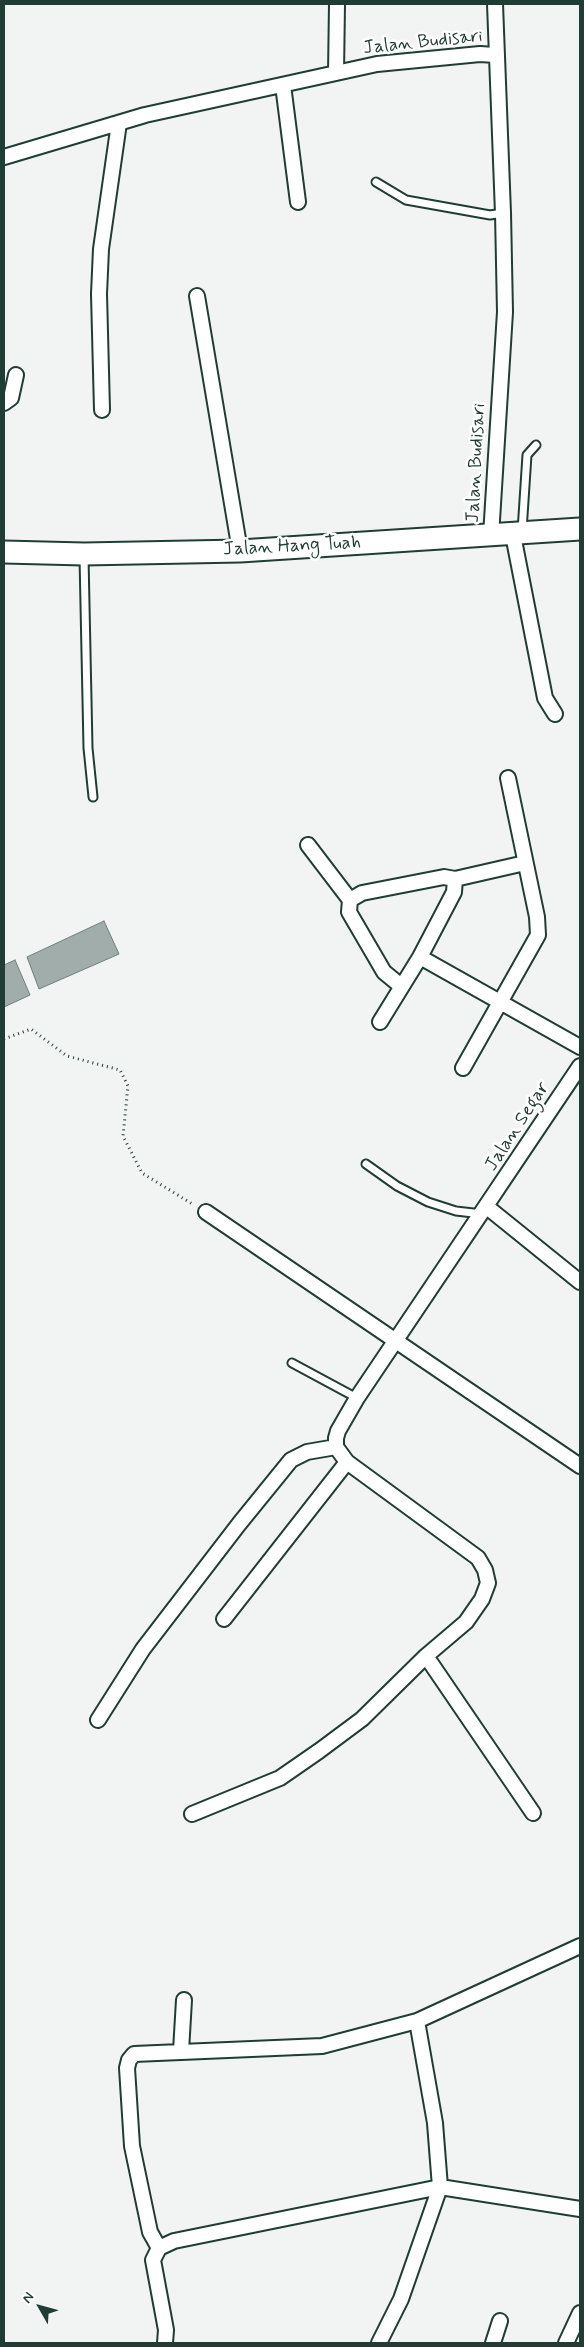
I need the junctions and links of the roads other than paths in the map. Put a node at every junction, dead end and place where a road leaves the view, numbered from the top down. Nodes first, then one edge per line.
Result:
1 (338, 4) edge
2 (494, 4) edge
3 (495, 55) junction
4 (336, 73) junction
5 (283, 85) junction
6 (119, 123) junction
7 (4, 157) edge
8 (376, 182) dead end
9 (298, 202) dead end
10 (504, 213) junction
11 (197, 296) dead end
12 (16, 376) dead end
13 (4, 403) edge
14 (102, 410) dead end
15 (536, 445) dead end
16 (580, 529) edge
17 (518, 534) junction
18 (491, 536) junction
19 (240, 551) junction
20 (4, 552) edge
21 (84, 554) junction
22 (555, 714) dead end
23 (508, 778) dead end
24 (93, 797) dead end
25 (308, 845) dead end
26 (525, 863) junction
27 (455, 879) junction
28 (350, 900) junction
29 (420, 956) junction
30 (401, 986) junction
31 (500, 1003) junction
32 (380, 1022) dead end
33 (580, 1047) edge
34 (580, 1066) edge
35 (463, 1068) dead end
36 (366, 1164) dead end
37 (485, 1211) junction
38 (206, 1212) road end
39 (580, 1282) edge
40 (395, 1341) junction
41 (292, 1363) dead end
42 (357, 1398) junction
43 (336, 1447) junction
44 (347, 1462) junction
45 (580, 1466) edge
46 (224, 1618) dead end
47 (426, 1656) junction
48 (98, 1720) dead end
49 (533, 1813) dead end
50 (192, 1814) dead end
51 (580, 1946) edge
52 (184, 2000) dead end
53 (417, 2021) junction
54 (181, 2051) junction
55 (440, 2187) junction
56 (580, 2208) edge
57 (159, 2248) junction
58 (580, 2313) edge
59 (500, 2321) dead end
60 (166, 2343) edge
61 (379, 2343) edge
62 (493, 2343) edge
63 (566, 2343) edge

1 - 4 street
2 - 3 street
3 - 4 street, Jalan Budisari
3 - 10 street, Jalan Budisari
4 - 5 street, Jalan Budisari
5 - 6 street, Jalan Budisari
5 - 9 street
6 - 7 street, Jalan Budisari
6 - 14 street
8 - 10 lane
10 - 18 street, Jalan Budisari
11 - 19 street
12 - 13 street
15 - 17 lane
16 - 17 main road, Jalan Hang Tuah
17 - 18 main road, Jalan Hang Tuah
17 - 22 street
18 - 19 main road, Jalan Hang Tuah
19 - 21 main road, Jalan Hang Tuah
20 - 21 main road, Jalan Hang Tuah
21 - 24 lane
23 - 26 street
25 - 28 street
26 - 27 street
26 - 31 street
27 - 28 street
27 - 29 street
28 - 30 street
29 - 30 street
29 - 31 street
30 - 32 street
31 - 33 street
31 - 35 street
34 - 37 street, Jalan Segar
36 - 37 lane
37 - 39 street
37 - 40 street, Jalan Segar
38 - 40 street
40 - 42 street, Jalan Segar
40 - 45 street
41 - 42 lane
42 - 43 street, Jalan Segar
43 - 44 street
43 - 48 street
44 - 46 street
44 - 47 street
47 - 49 street
47 - 50 street
51 - 53 street
52 - 54 street
53 - 54 street
53 - 55 street
54 - 57 street
55 - 56 street
55 - 57 street
55 - 61 street
57 - 60 street
58 - 63 street
59 - 62 street

